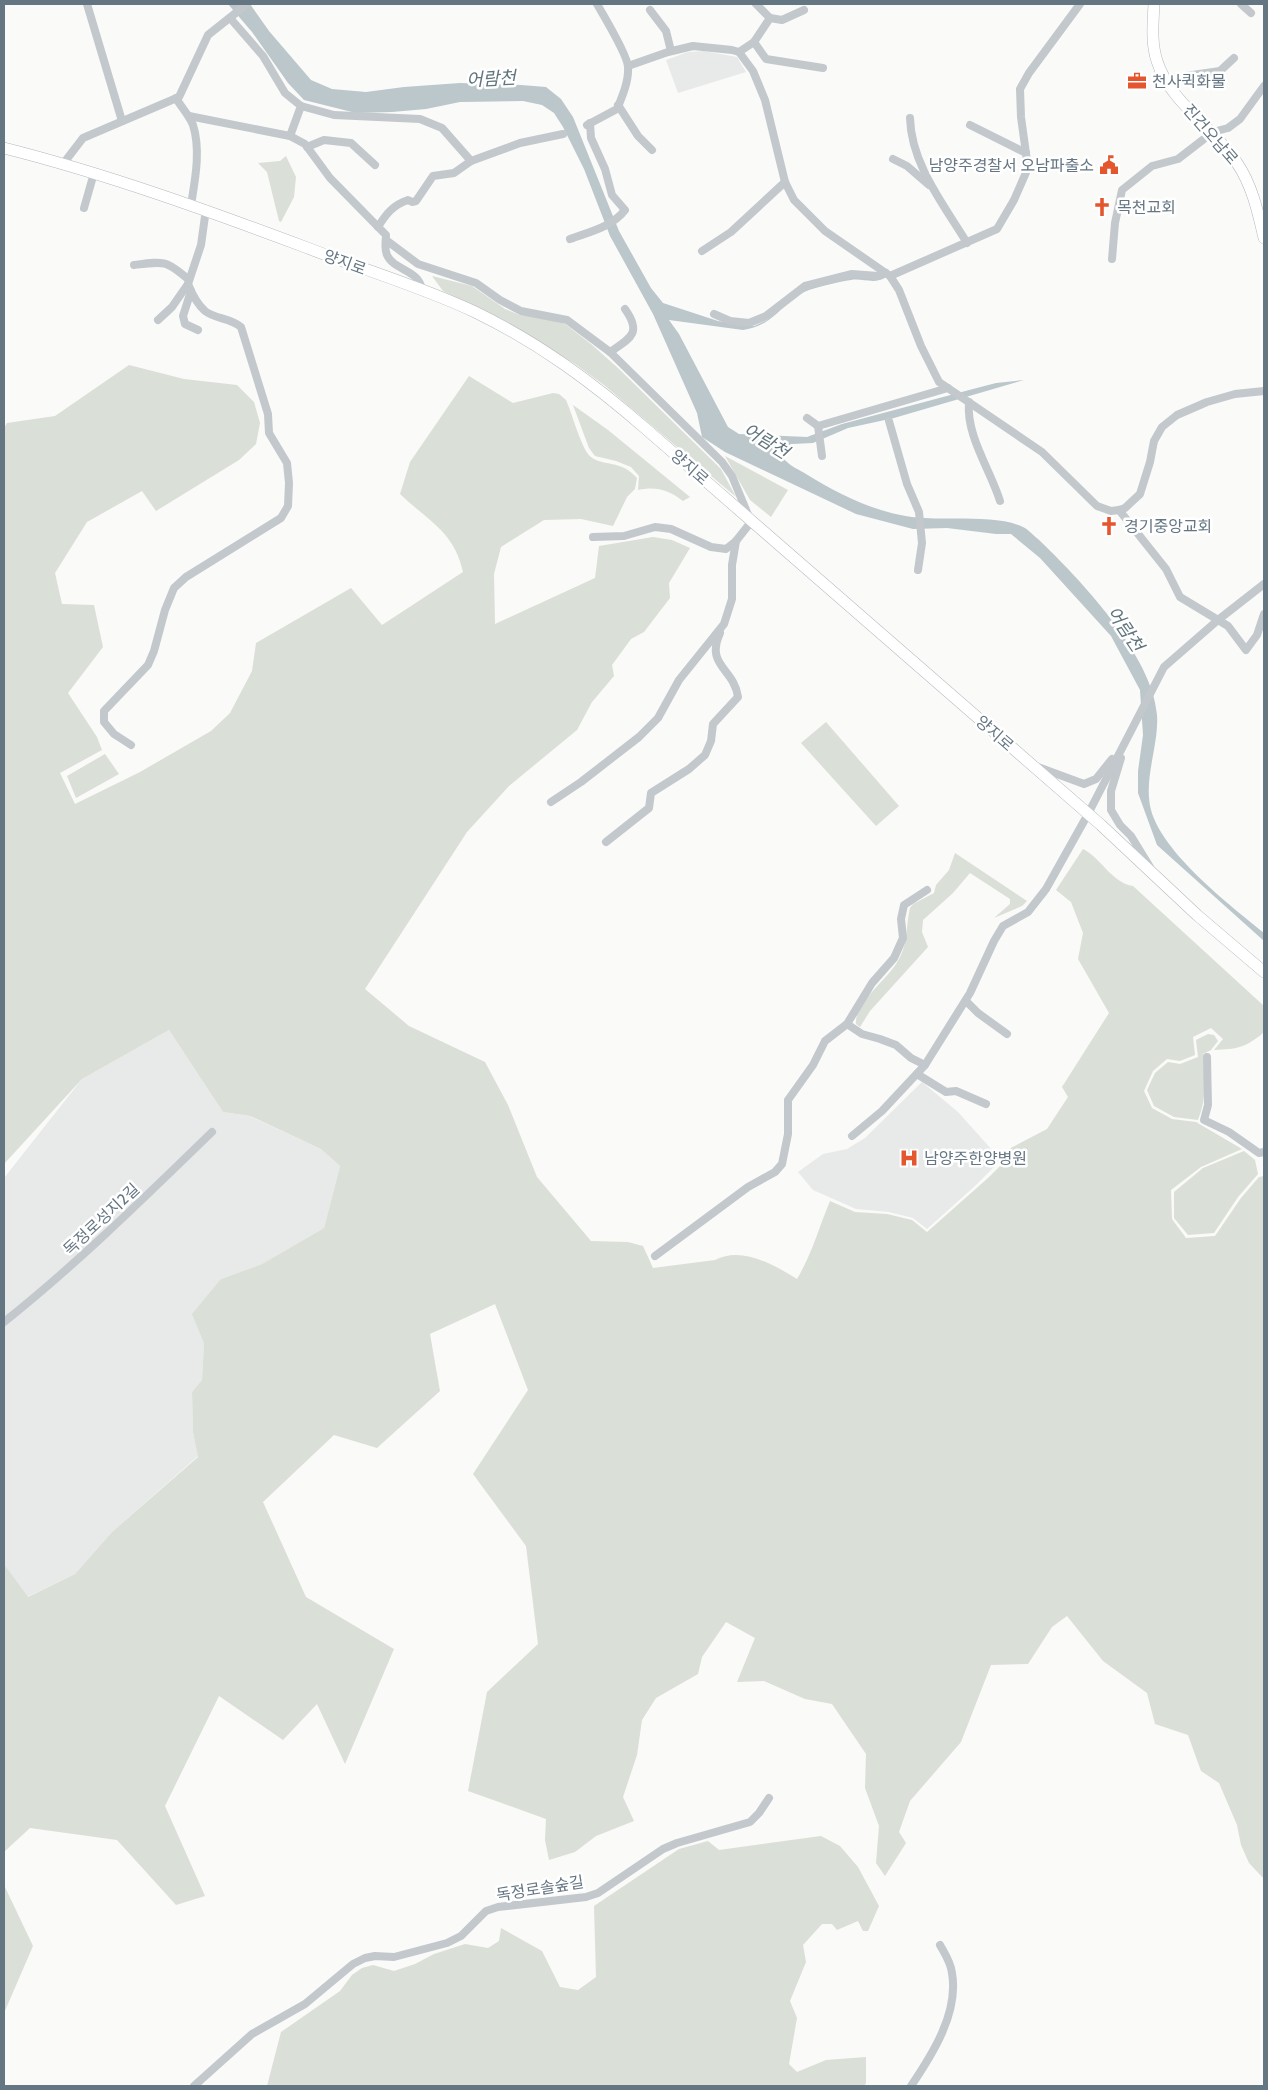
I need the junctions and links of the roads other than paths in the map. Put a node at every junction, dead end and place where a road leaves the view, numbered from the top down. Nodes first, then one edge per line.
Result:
1 (87, 4) edge
2 (247, 4) edge
3 (597, 4) edge
4 (756, 4) edge
5 (1080, 4) edge
6 (1154, 4) edge
7 (1241, 4) edge
8 (650, 10) dead end
9 (804, 10) dead end
10 (1251, 13) dead end
11 (230, 18) junction
12 (770, 18) junction
13 (754, 42) junction
14 (672, 51) junction
15 (740, 52) junction
16 (1234, 58) dead end
17 (628, 66) junction
18 (824, 68) dead end
19 (1165, 79) junction
20 (1264, 86) edge
21 (176, 98) junction
22 (618, 105) junction
23 (300, 106) junction
24 (188, 116) junction
25 (910, 118) dead end
26 (122, 121) junction
27 (970, 125) dead end
28 (1213, 132) junction
29 (563, 134) dead end
30 (290, 136) junction
31 (307, 147) junction
32 (4, 148) edge
33 (652, 150) dead end
34 (1026, 152) junction
35 (893, 159) dead end
36 (471, 161) junction
37 (64, 164) junction
38 (374, 165) dead end
39 (94, 173) junction
40 (785, 182) junction
41 (931, 186) junction
42 (191, 205) junction
43 (84, 208) dead end
44 (206, 209) junction
45 (378, 227) junction
46 (1264, 238) edge
47 (570, 239) dead end
48 (386, 240) junction
49 (967, 243) junction
50 (702, 252) dead end
51 (1112, 258) dead end
52 (134, 265) dead end
53 (888, 275) junction
54 (189, 285) junction
55 (422, 290) junction
56 (625, 309) dead end
57 (714, 314) dead end
58 (158, 320) dead end
59 (198, 330) dead end
60 (610, 352) junction
61 (948, 388) junction
62 (1264, 391) edge
63 (967, 401) junction
64 (807, 418) dead end
65 (888, 422) dead end
66 (818, 426) junction
67 (822, 456) dead end
68 (1000, 500) dead end
69 (1119, 510) junction
70 (751, 522) junction
71 (593, 537) dead end
72 (736, 541) junction
73 (918, 570) dead end
74 (1264, 584) edge
75 (1264, 614) edge
76 (1218, 620) junction
77 (724, 624) junction
78 (1127, 739) junction
79 (131, 745) dead end
80 (1030, 764) junction
81 (551, 802) dead end
82 (1088, 814) junction
83 (606, 842) dead end
84 (1156, 876) junction
85 (927, 890) dead end
86 (1264, 972) edge
87 (966, 1001) junction
88 (847, 1024) junction
89 (1007, 1034) dead end
90 (1207, 1057) dead end
91 (925, 1065) junction
92 (917, 1074) junction
93 (986, 1104) dead end
94 (212, 1132) dead end
95 (852, 1136) dead end
96 (1264, 1152) edge
97 (655, 1256) dead end
98 (4, 1322) edge
99 (769, 1798) dead end
100 (940, 1945) dead end
101 (194, 2086) edge
102 (911, 2086) edge

1 - 26 street
2 - 11 street
3 - 17 street
4 - 12 street
5 - 34 street
6 - 19 street, 진건오남로
7 - 10 street
8 - 14 street
9 - 12 street
11 - 21 street
11 - 23 street
12 - 13 street
13 - 15 street
13 - 18 street
14 - 15 street
14 - 17 street
15 - 40 street
16 - 19 street
17 - 22 street
19 - 28 street, 진건오남로
20 - 28 street
21 - 24 street
21 - 26 street
22 - 33 street
22 - 47 street
23 - 30 street
23 - 36 street
24 - 30 street
24 - 42 street
25 - 41 street
26 - 37 street
27 - 34 street
28 - 46 street, 진건오남로
28 - 51 street
29 - 36 street
30 - 31 street
31 - 38 street
31 - 45 street
32 - 37 street, 양지로
34 - 49 street
35 - 41 street
36 - 45 street
37 - 39 street, 양지로
39 - 42 street, 양지로
39 - 43 street
40 - 50 street
40 - 53 street
41 - 49 street
42 - 44 street, 양지로
44 - 54 street
44 - 55 street, 양지로
45 - 48 street
48 - 55 street
48 - 60 street
49 - 53 street
52 - 54 street
53 - 57 street
53 - 61 street
54 - 58 street
54 - 59 street
54 - 79 street
55 - 70 street, 양지로
56 - 60 street
60 - 70 street
61 - 63 street
61 - 66 street
62 - 69 street
63 - 68 street
63 - 69 street
64 - 66 street
65 - 73 street
66 - 67 street
69 - 76 street
70 - 72 street
70 - 80 street, 양지로
71 - 72 street
72 - 77 street
74 - 76 street
75 - 76 street
76 - 78 street
77 - 81 street
77 - 83 street
78 - 80 street
78 - 82 street
78 - 84 street
80 - 82 street, 양지로
82 - 84 street, 양지로
82 - 87 street
84 - 86 street, 양지로
85 - 88 street
87 - 89 street
87 - 91 street
88 - 91 street
88 - 97 street
90 - 96 street
91 - 92 street
92 - 93 street
92 - 95 street
94 - 98 street, 독정로성지2길
99 - 101 street, 독정로솔숲길
100 - 102 street

